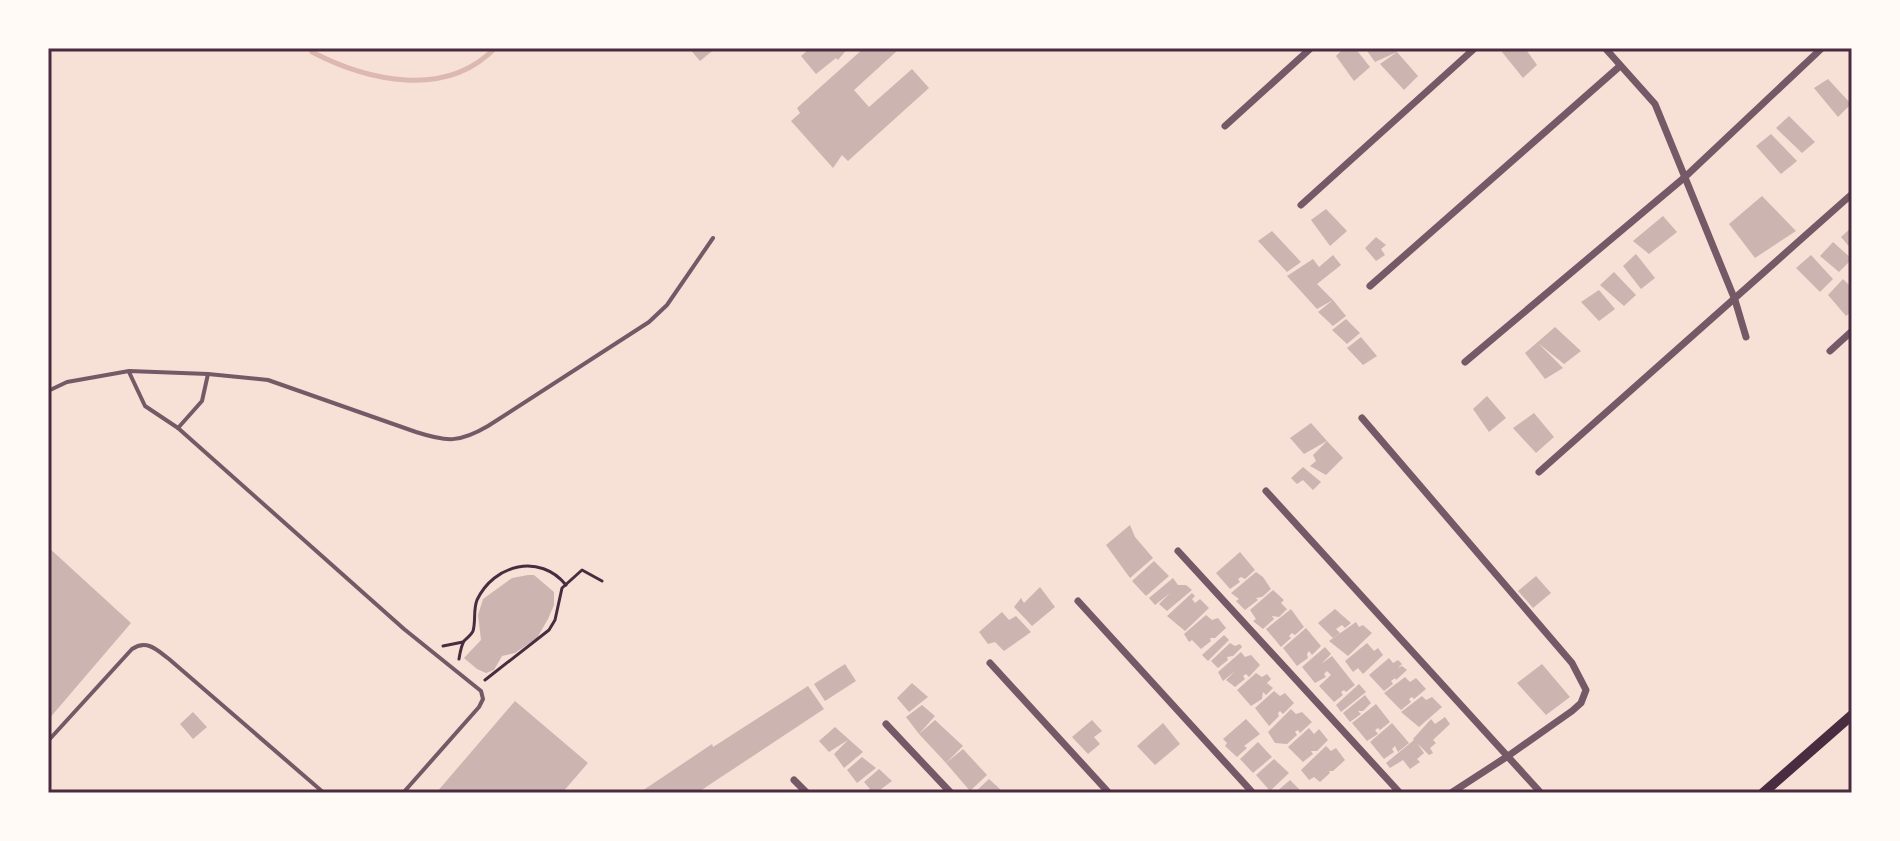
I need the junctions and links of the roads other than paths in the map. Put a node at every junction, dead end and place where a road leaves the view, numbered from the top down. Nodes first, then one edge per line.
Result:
1 (1311, 48) edge
2 (1475, 48) edge
3 (1605, 48) edge
4 (1822, 48) edge
5 (1620, 66) junction
6 (1225, 126) dead end
7 (1685, 177) junction
8 (1852, 194) edge
9 (1301, 205) dead end
10 (713, 238) dead end
11 (1370, 286) dead end
12 (1735, 300) junction
13 (1852, 331) edge
14 (1746, 337) dead end
15 (1830, 351) dead end
16 (1465, 362) dead end
17 (129, 371) junction
18 (208, 374) junction
19 (48, 391) edge
20 (1362, 418) dead end
21 (178, 428) junction
22 (1539, 472) dead end
23 (1266, 491) dead end
24 (1178, 551) dead end
25 (1078, 601) dead end
26 (990, 663) dead end
27 (1852, 715) edge
28 (886, 724) dead end
29 (48, 741) edge
30 (1508, 756) junction
31 (794, 780) dead end
32 (324, 793) edge
33 (403, 793) edge
34 (807, 793) edge
35 (951, 793) edge
36 (1109, 793) edge
37 (1253, 793) edge
38 (1400, 793) edge
39 (1451, 793) edge
40 (1541, 793) edge
41 (1763, 793) edge

1 - 6 street
2 - 9 street
3 - 5 street
4 - 7 street
5 - 7 street
5 - 11 street
7 - 12 street
7 - 16 street
8 - 12 street
10 - 18 lane
12 - 14 street
12 - 22 street
13 - 15 street
17 - 18 lane
17 - 19 lane
17 - 21 lane
18 - 21 lane
20 - 30 street
21 - 33 lane
23 - 30 street
24 - 38 street
25 - 37 street
26 - 36 street
27 - 41 main road
28 - 35 street
29 - 32 lane
30 - 39 street
30 - 40 street
31 - 34 street

